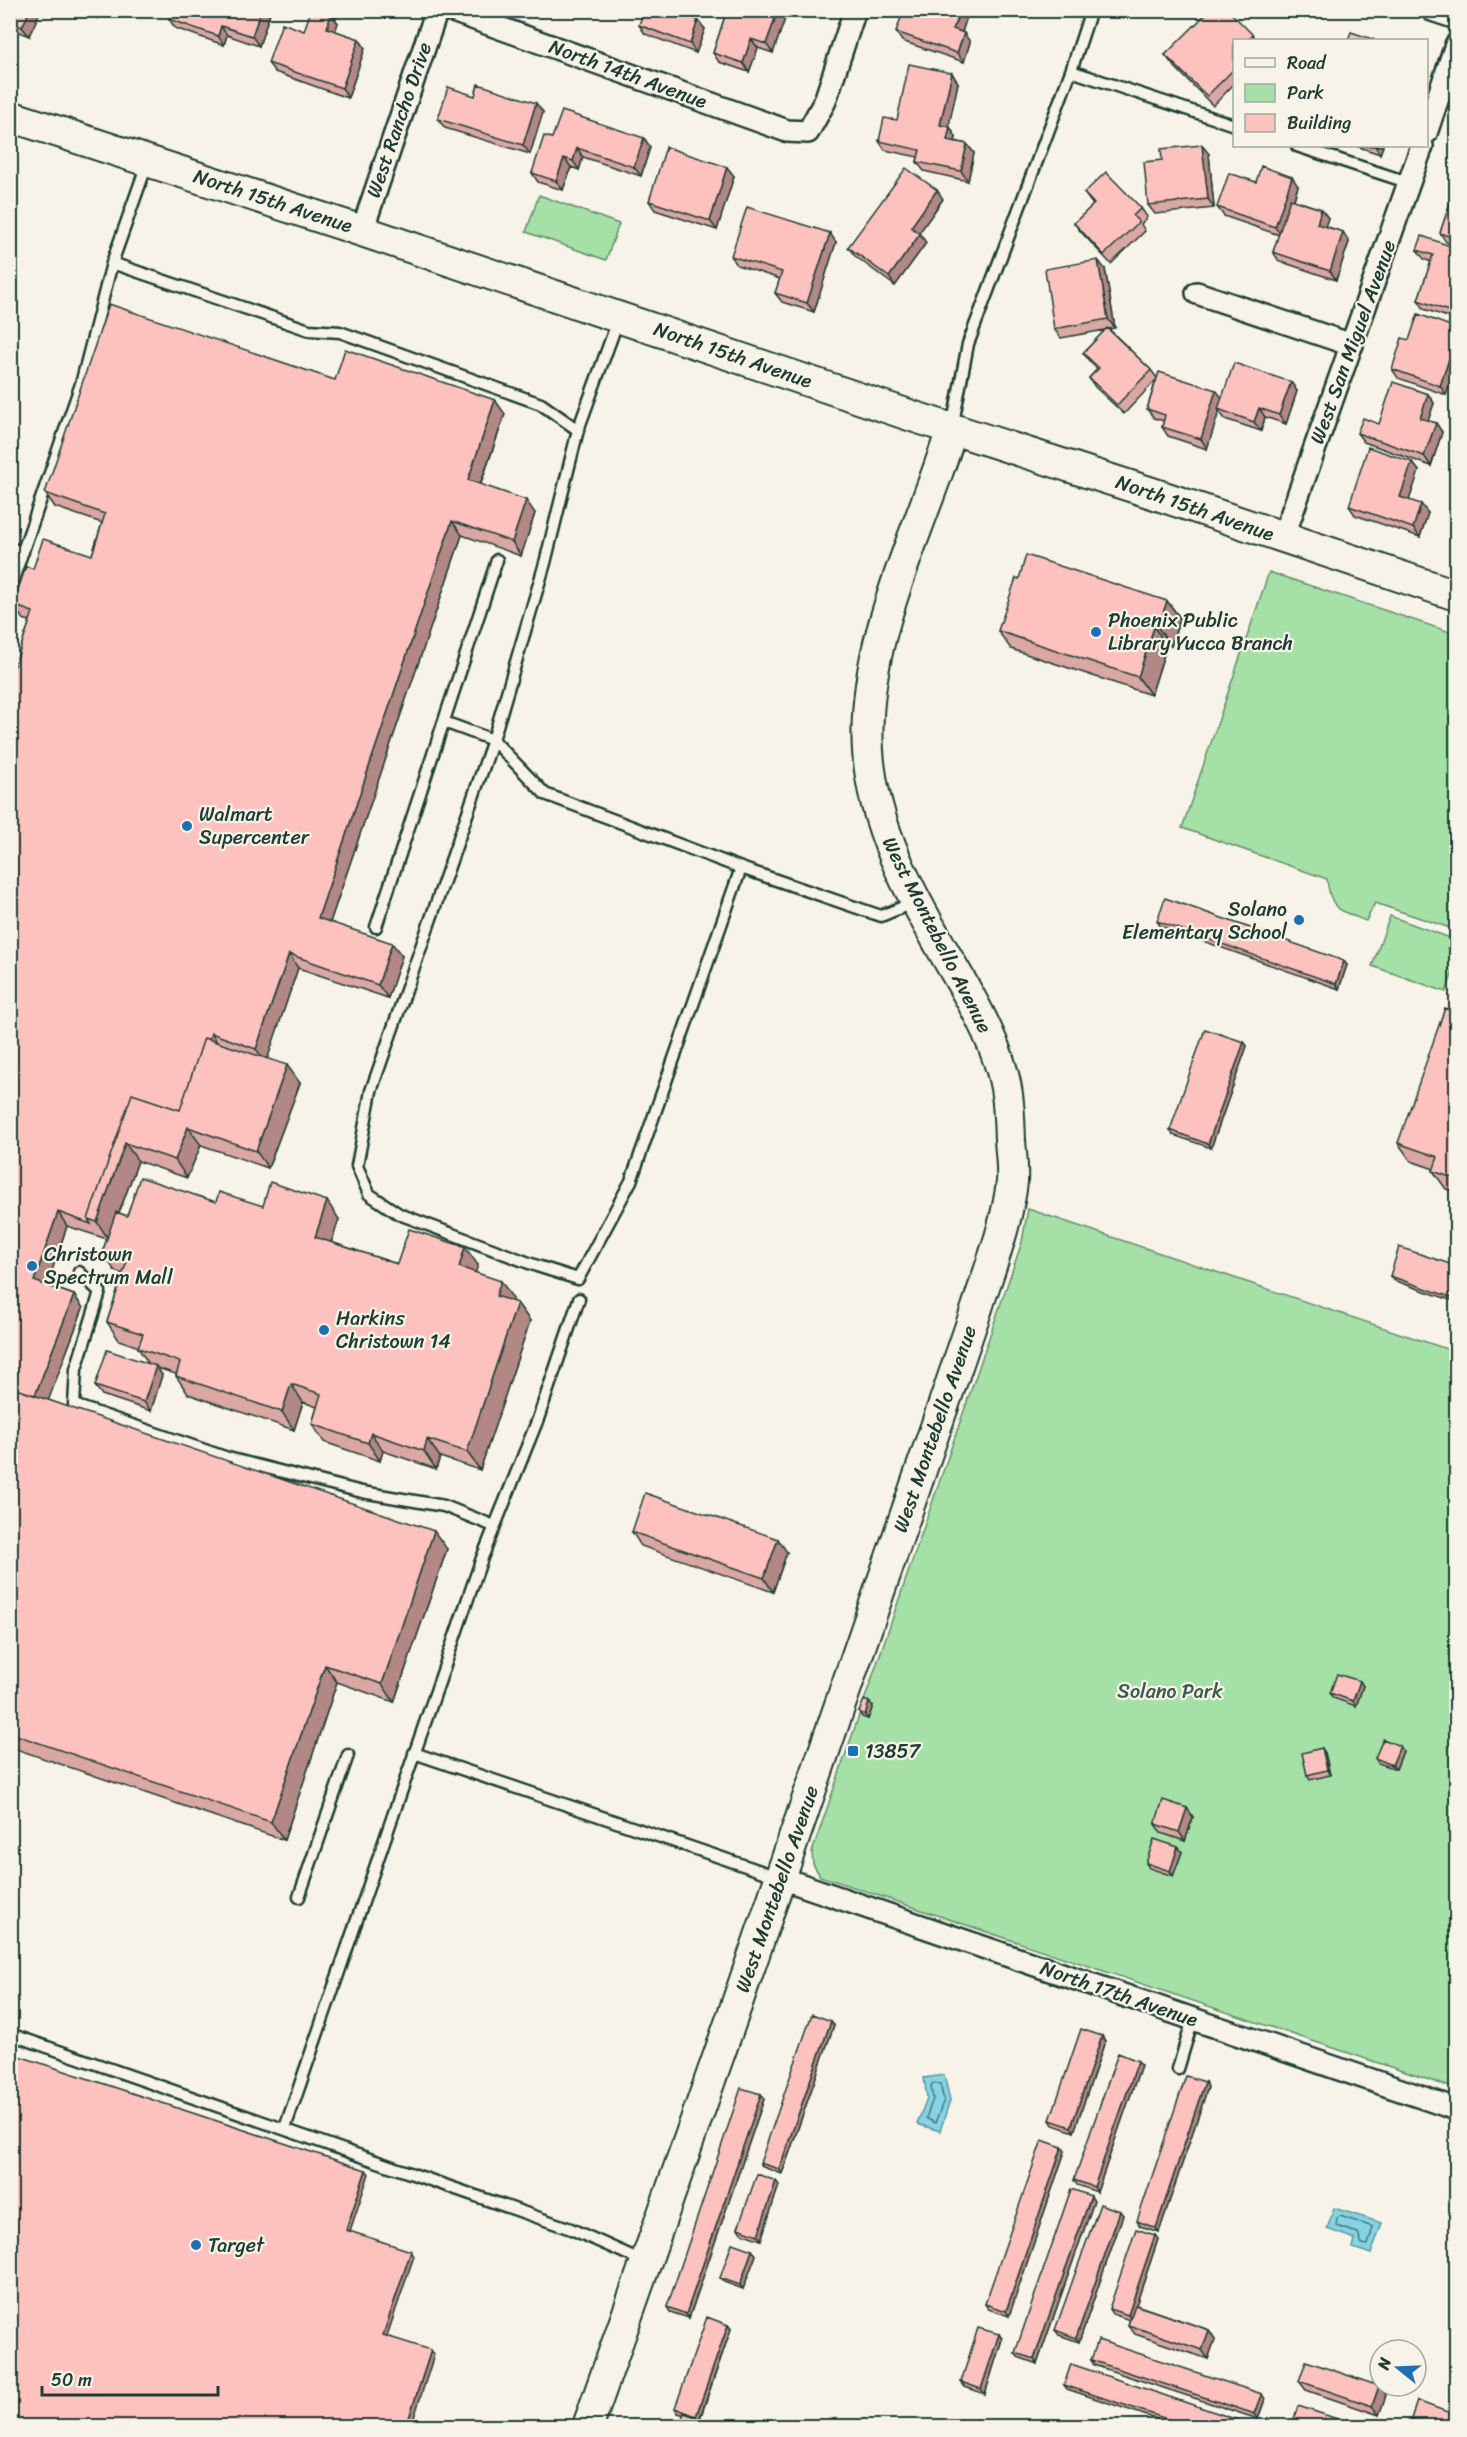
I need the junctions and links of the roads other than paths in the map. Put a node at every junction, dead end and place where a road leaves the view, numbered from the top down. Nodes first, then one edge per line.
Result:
1 (437, 10) edge
2 (450, 10) edge
3 (855, 10) edge
4 (1091, 10) edge
5 (1432, 10) edge
6 (1456, 18) edge
7 (1456, 45) edge
8 (1071, 71) junction
9 (10, 116) edge
10 (1233, 125) edge
11 (1428, 128) edge
12 (1300, 147) edge
13 (1422, 147) edge
14 (148, 161) junction
15 (1410, 183) junction
16 (362, 231) junction
17 (112, 263) junction
18 (1197, 293) dead end
19 (619, 316) junction
20 (1352, 345) junction
21 (952, 429) junction
22 (578, 430) junction
23 (1283, 538) junction
24 (10, 548) edge
25 (23, 552) junction
26 (497, 560) dead end
27 (10, 588) edge
28 (1454, 591) edge
29 (444, 722) junction
30 (493, 740) junction
31 (741, 868) junction
32 (917, 902) junction
33 (376, 927) dead end
34 (79, 1272) dead end
35 (579, 1299) dead end
36 (494, 1526) junction
37 (414, 1753) junction
38 (348, 1755) dead end
39 (781, 1878) junction
40 (299, 1897) dead end
41 (1193, 2019) junction
42 (10, 2034) edge
43 (1178, 2069) dead end
44 (1456, 2109) edge
45 (285, 2128) junction
46 (647, 2262) junction
47 (588, 2427) edge

1 - 16 street, West Rancho Drive
2 - 3 street, North 14th Avenue
4 - 8 lane
5 - 6 street
7 - 11 street
8 - 10 lane
8 - 21 lane
9 - 14 street, North 15th Avenue
12 - 15 lane
13 - 15 street, West San Miguel Avenue
14 - 16 street, North 15th Avenue
14 - 17 lane
15 - 20 street, West San Miguel Avenue
16 - 19 street, North 15th Avenue
17 - 22 lane
17 - 25 lane
18 - 20 street
19 - 21 street, North 15th Avenue
19 - 22 lane
20 - 23 street, West San Miguel Avenue
21 - 23 street, North 15th Avenue
21 - 32 street, West Montebello Avenue
22 - 30 lane
23 - 28 street, North 15th Avenue
24 - 25 lane
25 - 27 lane
26 - 29 lane
29 - 30 lane
29 - 33 lane
30 - 31 lane
30 - 31 lane
31 - 32 lane
32 - 39 street, West Montebello Avenue
34 - 36 lane
35 - 36 lane
36 - 37 lane
37 - 39 lane
37 - 45 lane
38 - 40 lane
39 - 41 street, North 17th Avenue
39 - 46 street, West Montebello Avenue
41 - 43 lane
41 - 44 street, North 17th Avenue
42 - 45 lane
45 - 46 lane
46 - 47 street, West Montebello Avenue

